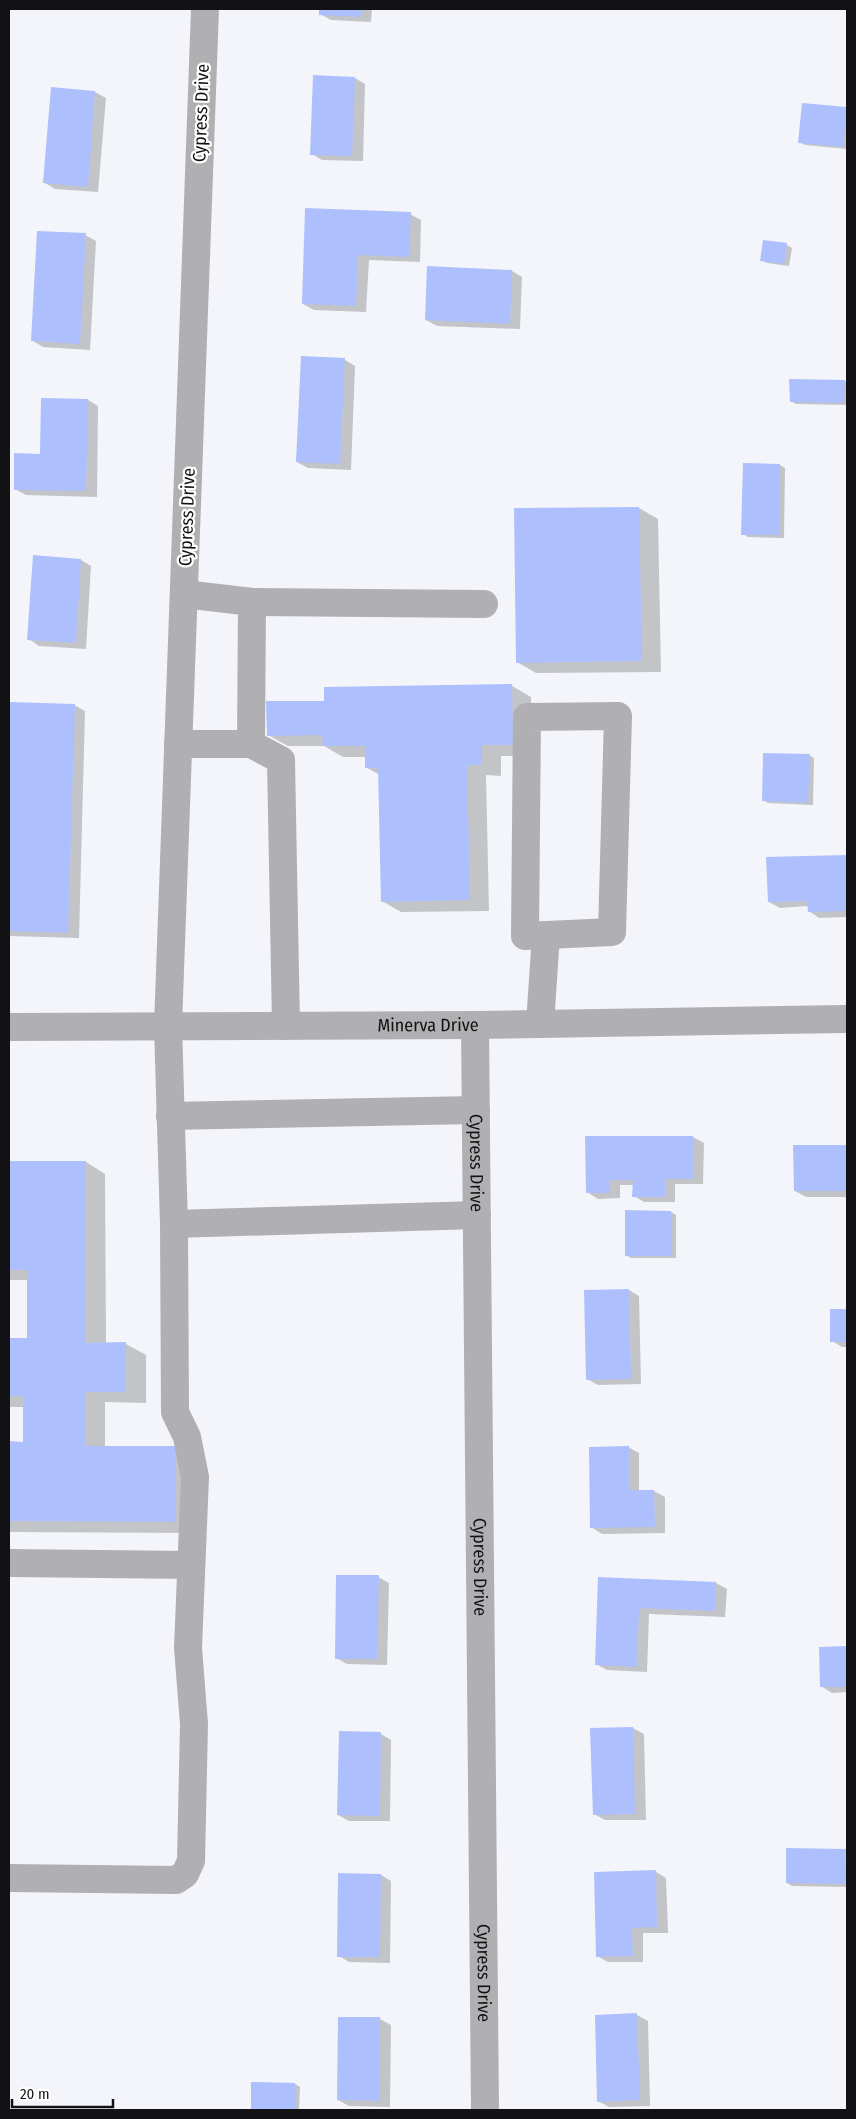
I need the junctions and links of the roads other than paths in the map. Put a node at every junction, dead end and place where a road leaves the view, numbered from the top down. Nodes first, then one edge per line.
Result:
1 (205, 9) edge
2 (184, 594) junction
3 (252, 602) junction
4 (484, 604) dead end
5 (178, 744) junction
6 (251, 744) junction
7 (546, 936) junction
8 (847, 1019) edge
9 (540, 1024) junction
10 (475, 1025) junction
11 (168, 1026) junction
12 (286, 1026) junction
13 (9, 1027) edge
14 (476, 1110) junction
15 (170, 1116) junction
16 (477, 1215) junction
17 (174, 1224) junction
18 (9, 1563) edge
19 (191, 1565) junction
20 (9, 1878) edge
21 (485, 2110) edge

1 - 2 street, Cypress Drive
2 - 3 street
2 - 5 street, Cypress Drive
3 - 4 street
3 - 6 street
5 - 6 street
5 - 11 street, Cypress Drive
6 - 12 street
7 - 7 street
7 - 9 street
8 - 9 street, Minerva Drive
9 - 10 street, Minerva Drive
10 - 12 street, Minerva Drive
10 - 14 street, Cypress Drive
11 - 12 street, Minerva Drive
11 - 13 street, Minerva Drive
11 - 15 street, Cypress Drive
14 - 15 street
14 - 16 street, Cypress Drive
15 - 17 street, Cypress Drive
16 - 17 street
16 - 21 street, Cypress Drive
17 - 19 street, Cypress Drive
18 - 19 street
19 - 20 street, Cypress Drive

